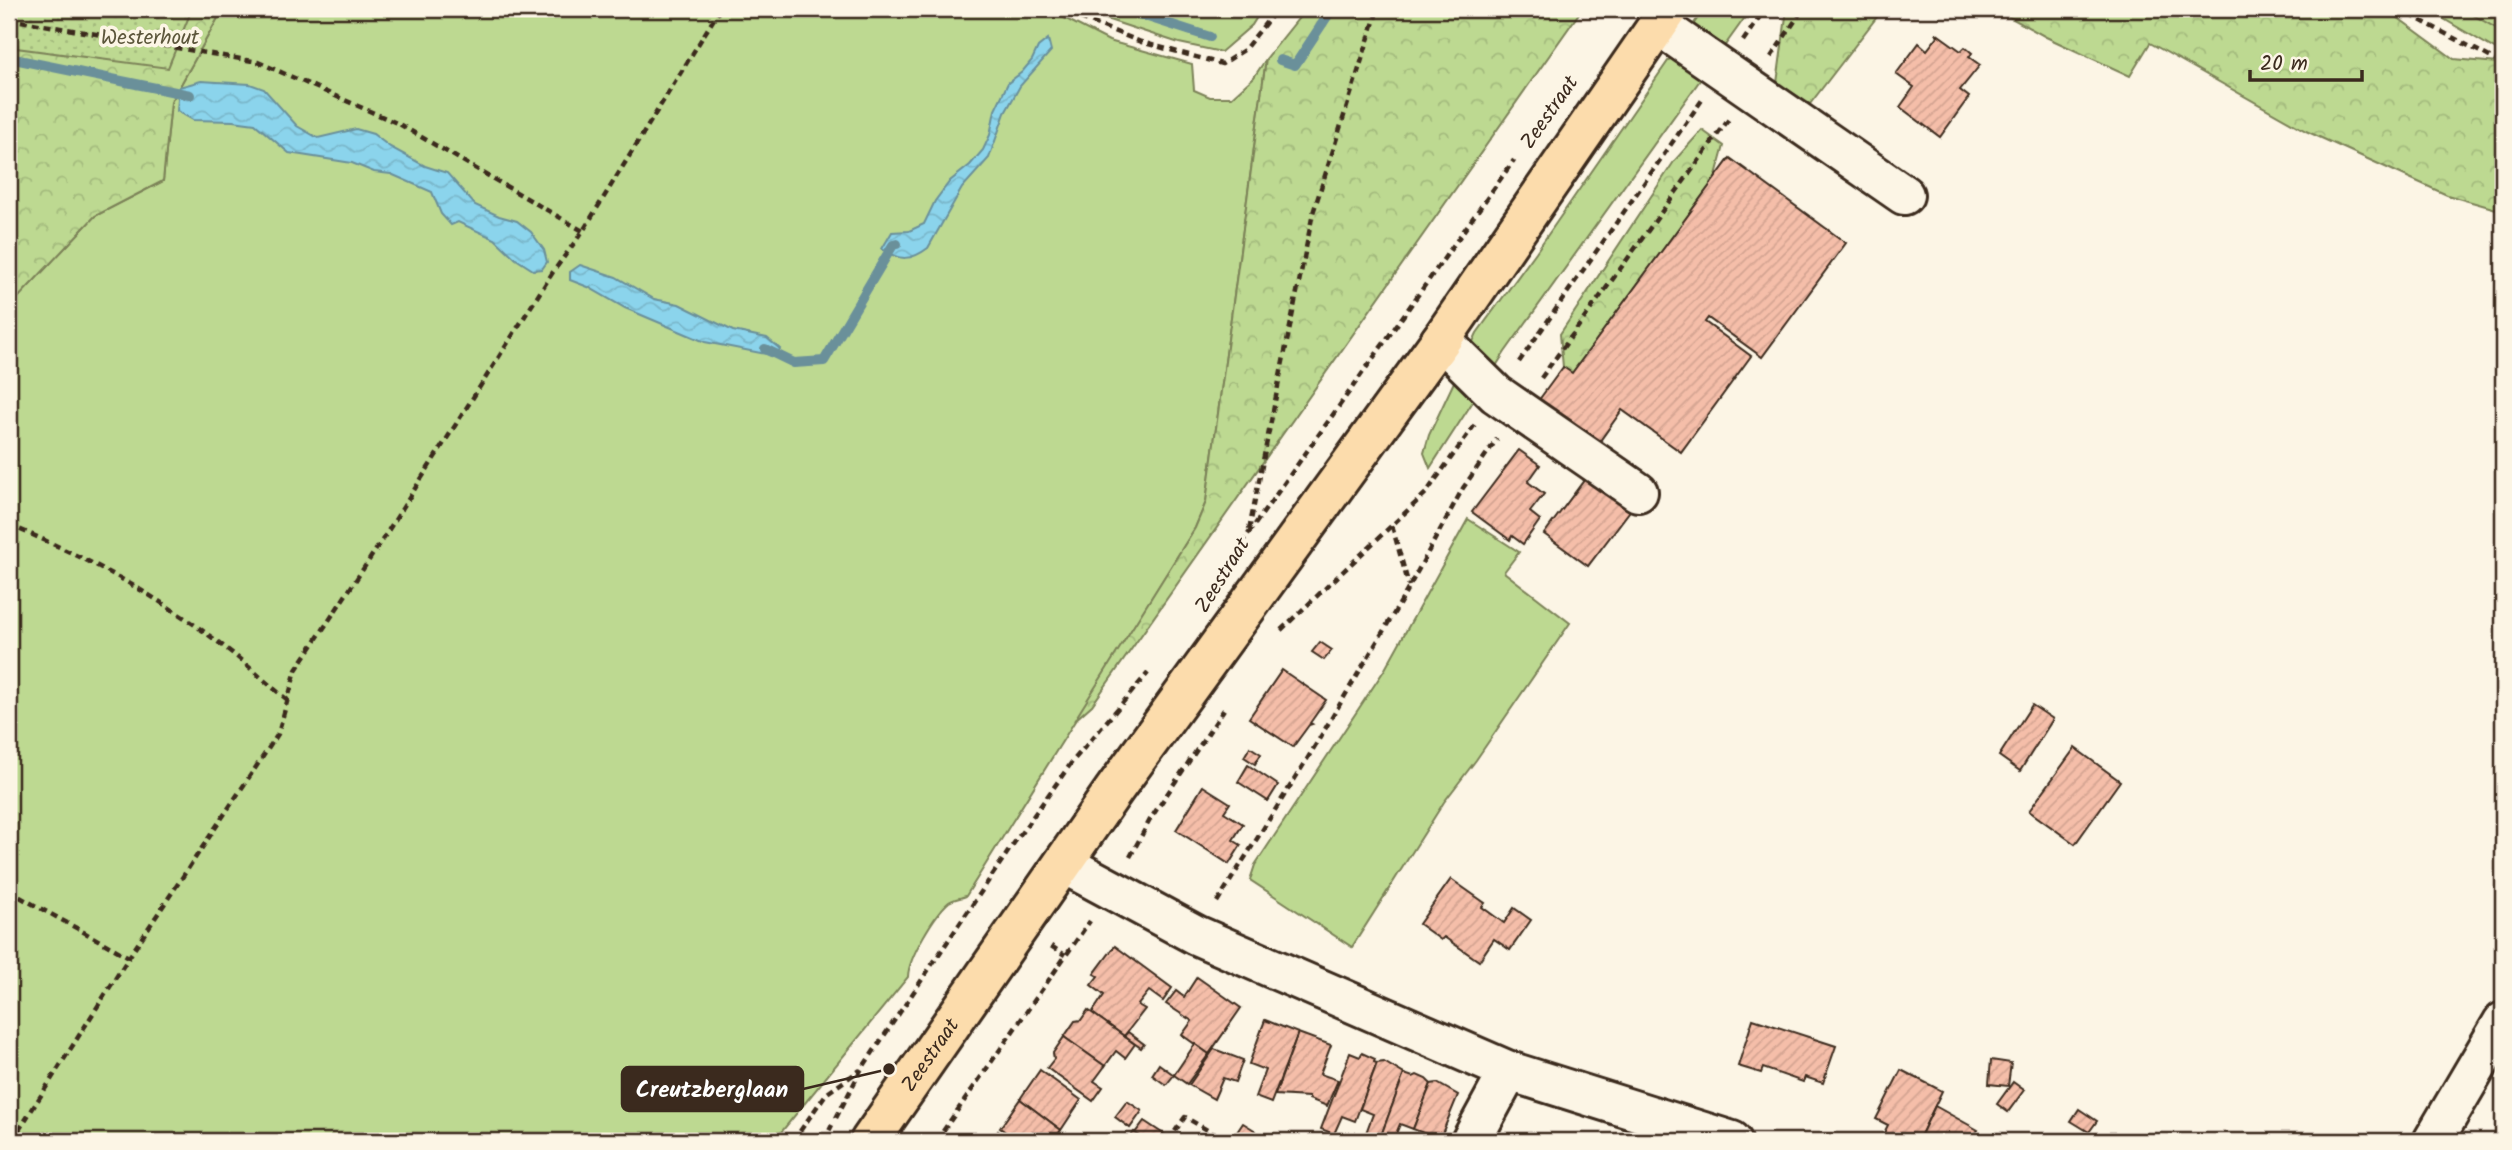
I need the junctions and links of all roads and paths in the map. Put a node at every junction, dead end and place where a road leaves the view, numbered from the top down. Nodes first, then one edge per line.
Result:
1 (720, 9) edge
2 (1058, 9) edge
3 (1278, 9) edge
4 (1378, 9) edge
5 (1765, 9) edge
6 (1803, 9) edge
7 (2399, 9) edge
8 (1664, 17) edge
9 (9, 19) edge
10 (2503, 64) edge
11 (1737, 79) junction
12 (1517, 157) dead end
13 (1904, 195) dead end
14 (583, 230) junction
15 (1441, 340) junction
16 (1507, 402) junction
17 (1637, 492) dead end
18 (9, 525) edge
19 (1392, 526) junction
20 (1249, 533) junction
21 (1235, 554) dead end
22 (1409, 586) junction
23 (1279, 632) dead end
24 (1151, 669) dead end
25 (1233, 697) dead end
26 (288, 701) junction
27 (1151, 818) dead end
28 (1064, 864) junction
29 (9, 891) edge
30 (1111, 891) junction
31 (1196, 935) junction
32 (129, 957) junction
33 (2503, 1022) edge
34 (860, 1070) junction
35 (1509, 1071) junction
36 (12, 1141) edge
37 (793, 1141) edge
38 (824, 1141) edge
39 (870, 1141) edge
40 (936, 1141) edge
41 (1168, 1141) edge
42 (1226, 1141) edge
43 (1471, 1141) edge
44 (1731, 1141) edge
45 (2433, 1141) edge

1 - 14 path
2 - 3 path
4 - 20 path
5 - 11 path
6 - 11 path
7 - 10 path
8 - 11 street
8 - 15 main road, Zeestraat
9 - 14 path
11 - 13 street
11 - 16 path
11 - 16 path
12 - 20 path, Zeestraat
14 - 26 path
15 - 16 street
15 - 28 main road, Zeestraat
16 - 17 street
16 - 19 path
16 - 22 path
18 - 26 path
19 - 22 path
19 - 23 path
20 - 21 path, Zeestraat
22 - 31 path
24 - 34 path
25 - 27 path
26 - 32 path
28 - 30 street
28 - 39 main road, Zeestraat
29 - 32 path
30 - 31 street
30 - 40 path
31 - 35 street
32 - 36 path
33 - 45 street
34 - 37 path
34 - 38 path
35 - 43 street
35 - 44 street
41 - 42 path

